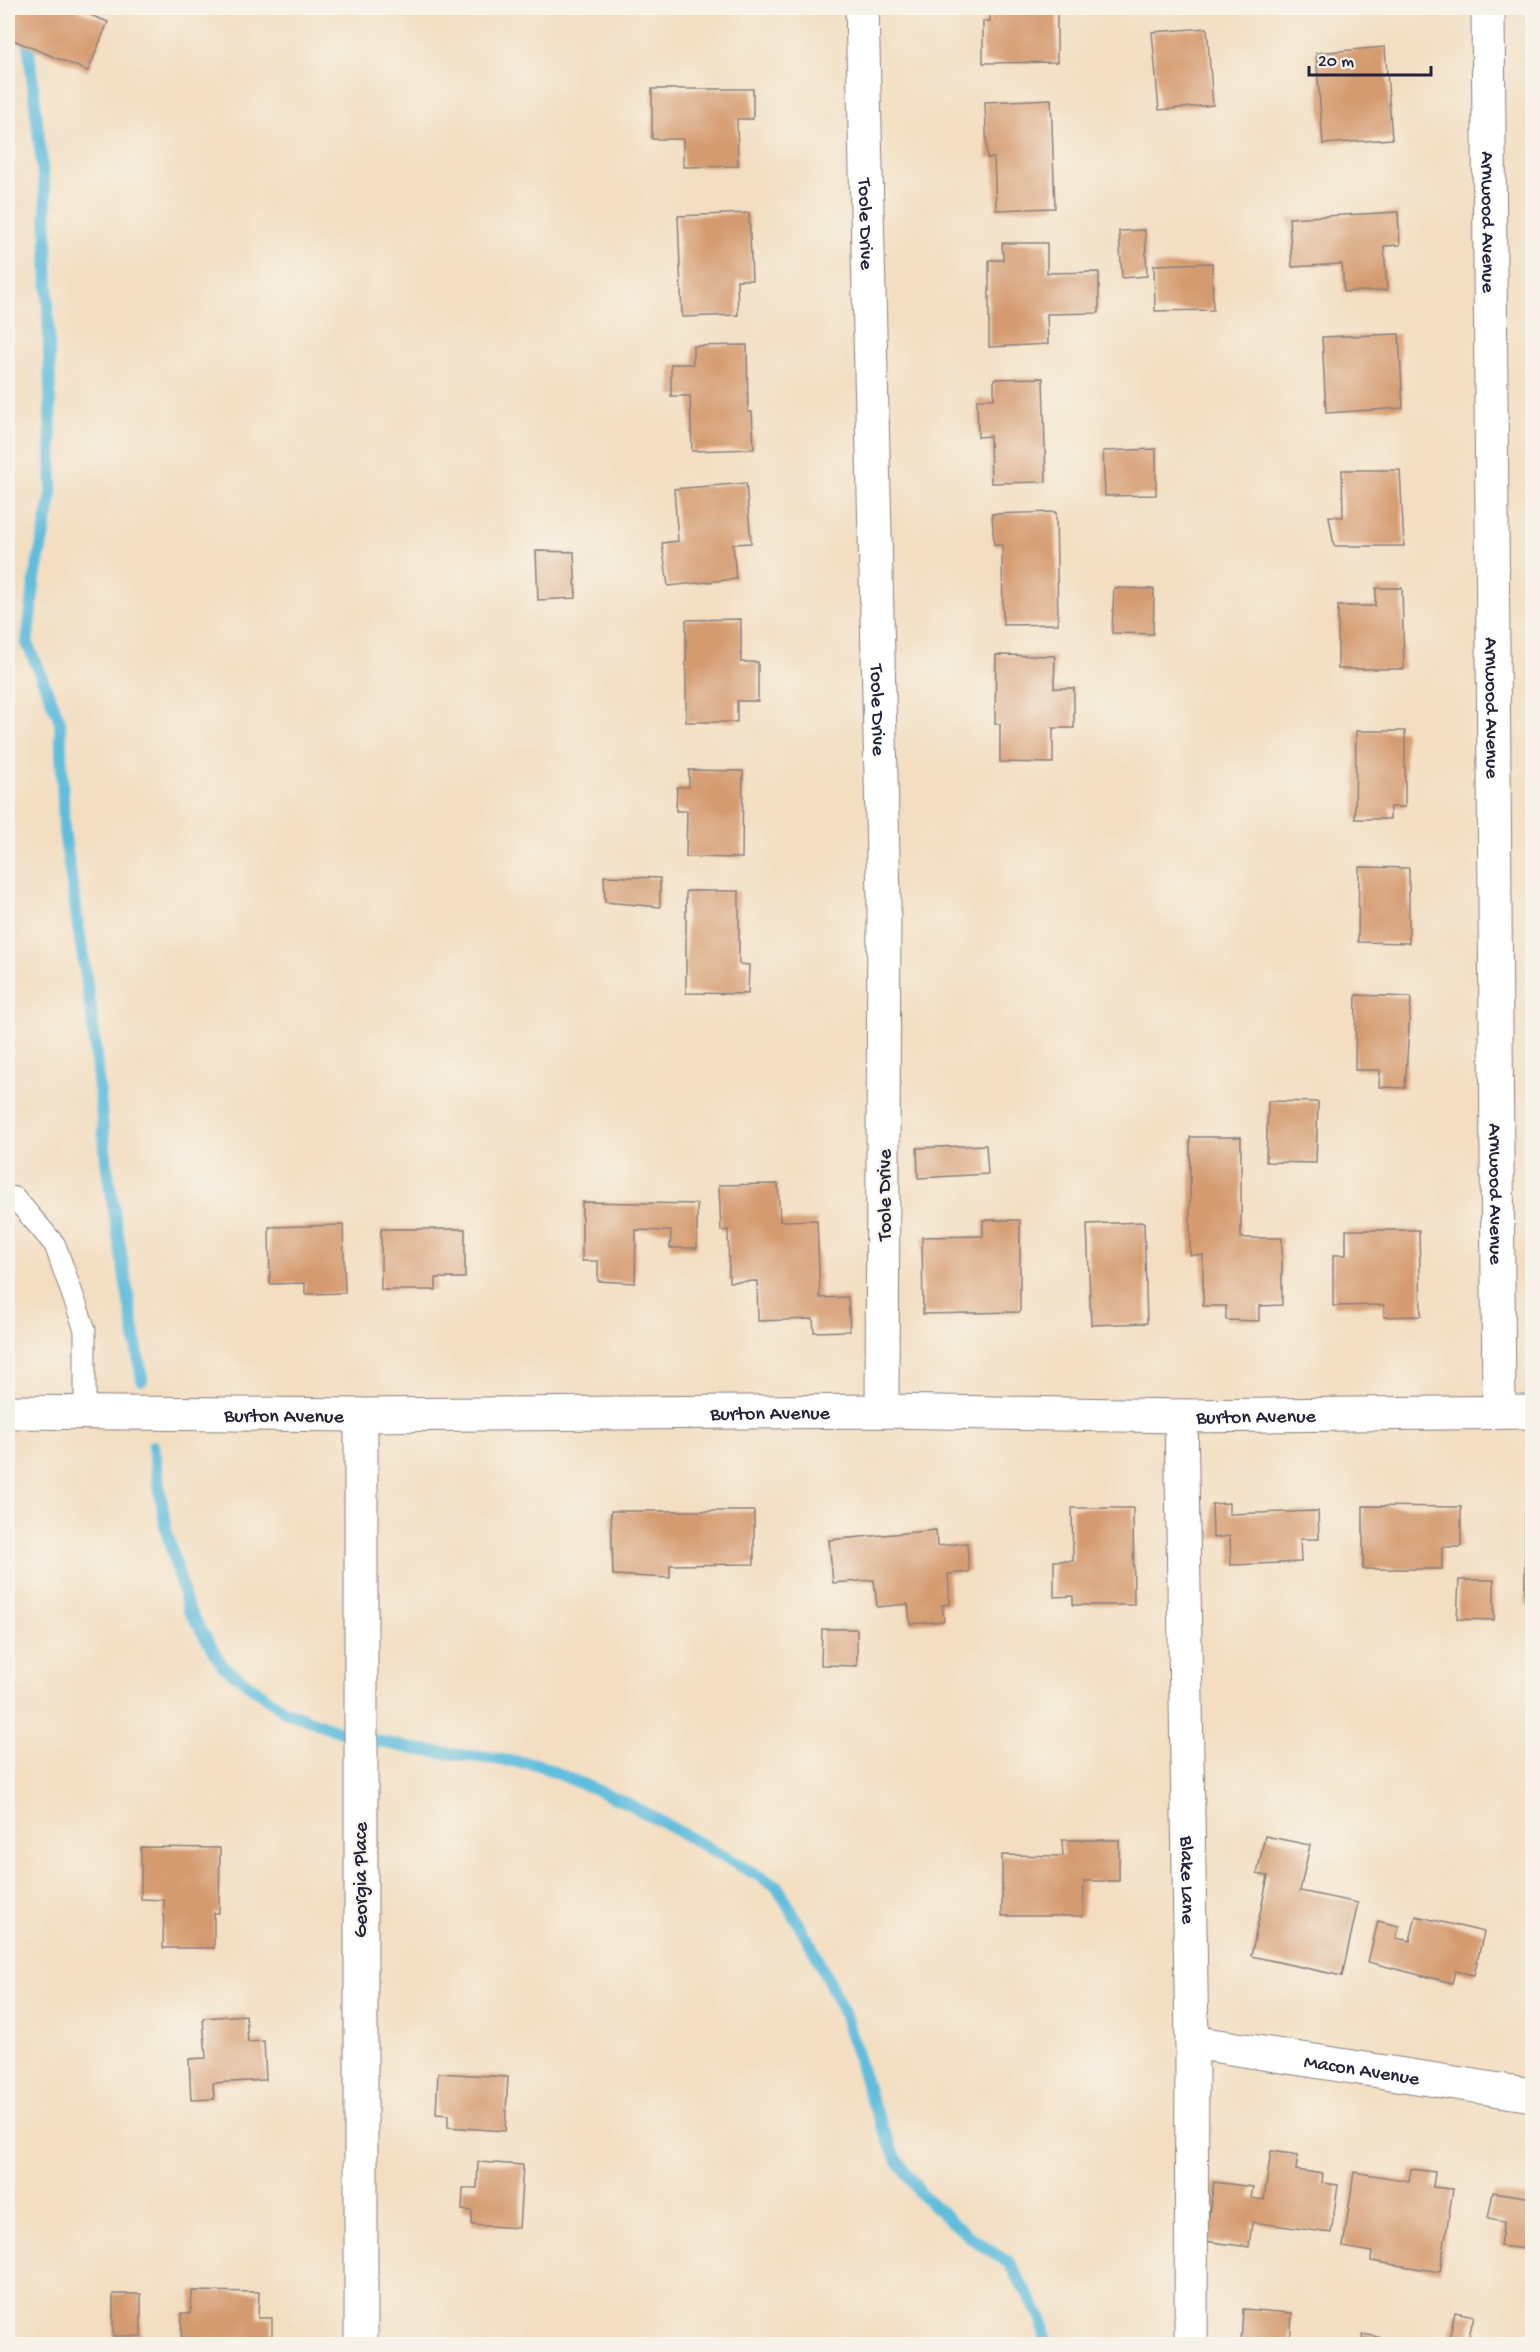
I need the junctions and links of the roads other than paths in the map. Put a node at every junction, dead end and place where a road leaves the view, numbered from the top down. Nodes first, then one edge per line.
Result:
1 (862, 8) edge
2 (1488, 8) edge
3 (8, 1197) edge
4 (882, 1411) junction
5 (1499, 1411) junction
6 (8, 1412) edge
7 (85, 1412) junction
8 (1533, 1412) edge
9 (361, 1415) junction
10 (1180, 1416) junction
11 (1192, 2042) junction
12 (1533, 2095) edge
13 (361, 2344) edge
14 (1191, 2344) edge

1 - 4 street, Toole Drive
2 - 5 street, Arnwood Avenue
3 - 7 lane
4 - 9 street, Burton Avenue
4 - 10 street, Burton Avenue
5 - 8 street, Burton Avenue
5 - 10 street, Burton Avenue
6 - 7 street, Burton Avenue
7 - 9 street, Burton Avenue
9 - 13 street, Georgia Place
10 - 11 street, Blake Lane
11 - 12 street, Macon Avenue
11 - 14 street, Blake Lane

